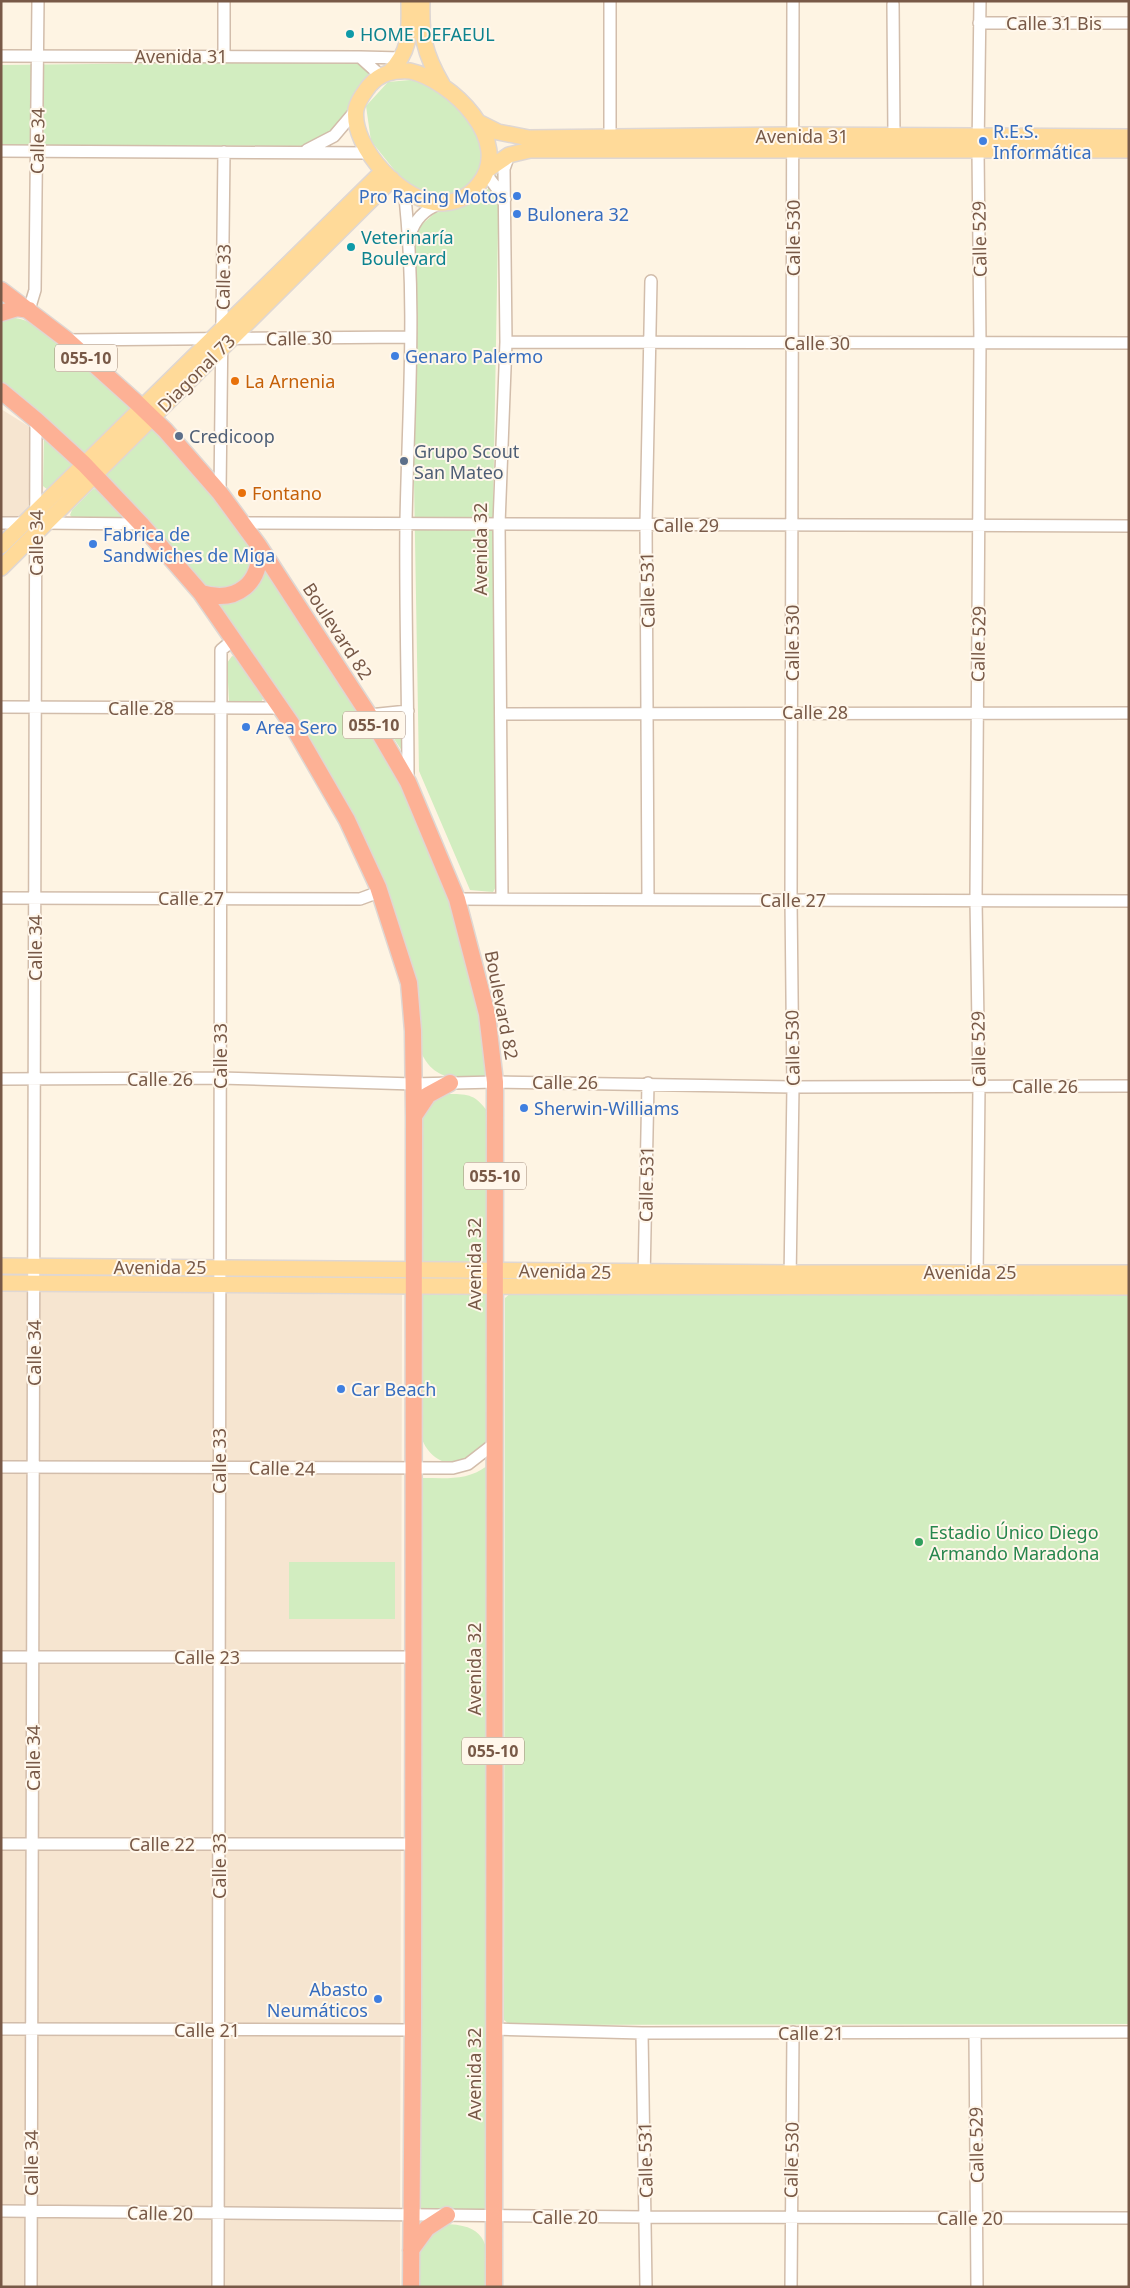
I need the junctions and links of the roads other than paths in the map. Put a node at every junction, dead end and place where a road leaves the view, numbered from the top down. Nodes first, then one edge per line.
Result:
1 (38, 1) edge
2 (224, 1) edge
3 (409, 1) edge
4 (422, 1) edge
5 (610, 1) edge
6 (793, 1) edge
7 (980, 1) edge
8 (893, 4) dead end
9 (979, 22) junction
10 (1129, 23) edge
11 (1, 56) edge
12 (38, 56) junction
13 (224, 56) junction
14 (360, 57) junction
15 (402, 58) junction
16 (386, 74) junction
17 (443, 85) junction
18 (356, 110) junction
19 (478, 122) junction
20 (894, 136) junction
21 (1129, 137) edge
22 (793, 143) junction
23 (978, 143) junction
24 (610, 144) junction
25 (1129, 150) edge
26 (1, 152) edge
27 (37, 152) junction
28 (224, 152) junction
29 (301, 152) junction
30 (368, 153) junction
31 (509, 155) junction
32 (486, 172) junction
33 (387, 175) junction
34 (404, 189) junction
35 (505, 199) junction
36 (438, 204) junction
37 (410, 237) junction
38 (651, 281) dead end
39 (1, 290) edge
40 (29, 310) junction
41 (1, 313) edge
42 (410, 337) junction
43 (222, 339) junction
44 (67, 340) junction
45 (506, 342) junction
46 (649, 342) junction
47 (794, 343) junction
48 (980, 343) junction
49 (1129, 343) edge
50 (1, 391) edge
51 (147, 412) junction
52 (36, 420) junction
53 (89, 469) junction
54 (220, 493) junction
55 (1, 523) edge
56 (36, 523) junction
57 (244, 523) junction
58 (406, 523) junction
59 (141, 524) junction
60 (499, 524) junction
61 (646, 524) junction
62 (792, 525) junction
63 (980, 526) junction
64 (1129, 526) edge
65 (1, 546) edge
66 (260, 546) junction
67 (1, 568) edge
68 (200, 593) junction
69 (233, 640) junction
70 (1, 708) edge
71 (36, 708) junction
72 (222, 708) junction
73 (281, 708) junction
74 (408, 711) junction
75 (792, 712) junction
76 (978, 712) junction
77 (648, 713) junction
78 (1129, 713) edge
79 (501, 714) junction
80 (369, 716) junction
81 (408, 782) junction
82 (379, 892) junction
83 (1, 898) edge
84 (35, 898) junction
85 (220, 898) junction
86 (502, 898) junction
87 (457, 899) junction
88 (648, 899) junction
89 (790, 900) junction
90 (976, 900) junction
91 (1129, 901) edge
92 (220, 1078) junction
93 (1, 1079) edge
94 (35, 1079) junction
95 (495, 1082) junction
96 (648, 1083) junction
97 (413, 1084) junction
98 (450, 1084) junction
99 (979, 1086) junction
100 (1129, 1086) edge
101 (793, 1087) junction
102 (414, 1116) junction
103 (1, 1266) edge
104 (34, 1267) junction
105 (220, 1268) junction
106 (412, 1269) junction
107 (1129, 1273) edge
108 (493, 1278) junction
109 (644, 1279) junction
110 (790, 1279) junction
111 (977, 1279) junction
112 (1, 1283) edge
113 (34, 1283) junction
114 (220, 1284) junction
115 (412, 1286) junction
116 (1129, 1287) edge
117 (495, 1443) junction
118 (1, 1467) edge
119 (34, 1467) junction
120 (219, 1467) junction
121 (413, 1469) junction
122 (1, 1657) edge
123 (33, 1657) junction
124 (219, 1657) junction
125 (413, 1658) junction
126 (1, 1844) edge
127 (32, 1844) junction
128 (219, 1844) junction
129 (413, 1844) junction
130 (1, 2029) edge
131 (32, 2029) junction
132 (494, 2029) junction
133 (218, 2030) junction
134 (413, 2030) junction
135 (793, 2032) junction
136 (975, 2032) junction
137 (1129, 2032) edge
138 (642, 2033) junction
139 (1, 2211) edge
140 (31, 2211) junction
141 (218, 2214) junction
142 (411, 2215) junction
143 (447, 2215) junction
144 (494, 2216) junction
145 (646, 2217) junction
146 (790, 2218) junction
147 (977, 2218) junction
148 (1129, 2218) edge
149 (411, 2250) junction
150 (31, 2287) edge
151 (218, 2287) edge
152 (411, 2287) edge
153 (494, 2287) edge
154 (646, 2287) edge
155 (791, 2287) edge
156 (976, 2287) edge

1 - 12 street, Calle 34
2 - 13 street
3 - 15 main road
4 - 17 main road
5 - 24 street
6 - 22 street, Calle 530
7 - 9 street, Calle 529
8 - 20 street
9 - 10 street, Calle 31 Bis
9 - 23 street, Calle 529
11 - 12 street, Avenida 31
12 - 13 street, Avenida 31
12 - 27 street, Calle 34
13 - 14 street, Avenida 31
14 - 15 street, Avenida 31
14 - 16 street
15 - 16 main road
16 - 17 main road
16 - 18 main road
17 - 19 main road
18 - 29 street
18 - 30 main road
19 - 24 main road, Avenida 31
19 - 32 main road
20 - 22 main road, Avenida 31
20 - 23 main road, Avenida 31
21 - 23 main road, Avenida 31
22 - 23 main road, Avenida 31
22 - 24 main road, Avenida 31
22 - 47 street, Calle 530
23 - 25 main road, Avenida 31
23 - 48 street, Calle 529
24 - 31 main road, Avenida 31
26 - 27 street
27 - 28 street
27 - 40 street, Calle 34
28 - 29 street
28 - 43 street, Calle 33
29 - 30 street
30 - 33 main road
31 - 32 main road, Avenida 31
31 - 35 street, Avenida 32
32 - 35 street
32 - 36 main road
33 - 34 main road
33 - 43 main road, Diagonal 73
34 - 36 main road
34 - 37 street
35 - 45 street, Avenida 32
36 - 37 street
37 - 42 street
38 - 46 street, Calle 531
39 - 40 highway, Boulevard 82 / 055-10
40 - 41 highway
40 - 44 highway, Boulevard 82 / 055-10
42 - 43 street, Calle 30
42 - 58 street
43 - 44 street, Calle 30
43 - 51 main road, Diagonal 73
43 - 54 street, Calle 33
44 - 51 highway, Boulevard 82 / 055-10
45 - 46 street, Calle 30
45 - 60 street, Avenida 32
46 - 47 street, Calle 30
46 - 61 street, Calle 531
47 - 48 street, Calle 30
47 - 62 street, Calle 530
48 - 49 street, Calle 30
48 - 63 street, Calle 529
50 - 52 highway
51 - 53 main road, Diagonal 73
51 - 54 highway, Boulevard 82 / 055-10
52 - 53 highway
52 - 56 street, Calle 34
53 - 56 main road, Diagonal 73
53 - 59 highway
54 - 57 highway, Boulevard 82 / 055-10
55 - 56 street
56 - 59 street
56 - 65 main road, Diagonal 73
56 - 67 main road, Diagonal 73
56 - 71 street, Calle 34
57 - 58 street, Calle 29
57 - 66 highway, Boulevard 82 / 055-10
58 - 60 street, Calle 29
58 - 74 street
59 - 68 highway
60 - 61 street, Calle 29
60 - 79 street, Avenida 32
61 - 62 street, Calle 29
61 - 77 street, Calle 531
62 - 63 street, Calle 29
62 - 75 street, Calle 530
63 - 64 street, Calle 29
63 - 76 street, Calle 529
66 - 68 highway
66 - 80 highway, Boulevard 82 / 055-10
68 - 69 highway
69 - 72 street, Calle 33
69 - 73 highway
70 - 71 street, Calle 28
71 - 72 street, Calle 28
71 - 84 street, Calle 34
72 - 73 street, Calle 28
72 - 85 street, Calle 33
73 - 82 highway
74 - 80 street
74 - 81 street
75 - 76 street, Calle 28
75 - 77 street, Calle 28
75 - 89 street, Calle 530
76 - 78 street, Calle 28
76 - 90 street, Calle 529
77 - 79 street, Calle 28
77 - 88 street, Calle 531
79 - 86 street, Avenida 32
80 - 81 highway, Boulevard 82 / 055-10
81 - 87 highway, Boulevard 82 / 055-10
82 - 85 street, Calle 27
82 - 97 highway
83 - 84 street, Calle 27
84 - 85 street, Calle 27
84 - 94 street, Calle 34
85 - 92 street, Calle 33
86 - 87 street, Calle 27
86 - 88 street, Calle 27
87 - 95 highway, Boulevard 82 / 055-10
88 - 89 street, Calle 27
89 - 90 street, Calle 27
89 - 101 street, Calle 530
90 - 91 street, Calle 27
90 - 99 street, Calle 529
92 - 94 street, Calle 26
92 - 97 street, Calle 26
92 - 105 street, Calle 33
93 - 94 street, Calle 26
94 - 104 street, Calle 34
95 - 96 street, Calle 26
95 - 98 street, Calle 26
95 - 108 highway, Avenida 32 / 055-10
96 - 101 street, Calle 26
96 - 109 street, Calle 531
97 - 98 street, Calle 26
97 - 102 highway
98 - 102 highway
99 - 100 street, Calle 26
99 - 101 street, Calle 26
99 - 111 street, Calle 529
101 - 110 street, Calle 530
102 - 106 highway
103 - 104 main road, Avenida 25
104 - 105 main road, Avenida 25
104 - 113 street, Calle 34
105 - 106 main road, Avenida 25
105 - 114 street, Calle 33
106 - 108 main road, Avenida 25
106 - 115 highway
107 - 111 main road, Avenida 25
108 - 109 main road, Avenida 25
108 - 115 main road, Avenida 25
108 - 117 highway, Avenida 32 / 055-10
109 - 110 main road, Avenida 25
110 - 111 main road, Avenida 25
111 - 116 main road, Avenida 25
112 - 113 main road, Avenida 25
113 - 114 main road, Avenida 25
113 - 119 street, Calle 34
114 - 115 main road, Avenida 25
114 - 120 street, Calle 33
115 - 121 highway
117 - 121 street, Calle 24
117 - 132 highway, Avenida 32 / 055-10
118 - 119 street, Calle 24
119 - 120 street, Calle 24
119 - 123 street, Calle 34
120 - 121 street, Calle 24
120 - 124 street, Calle 33
121 - 125 highway
122 - 123 street, Calle 23
123 - 124 street, Calle 23
123 - 127 street, Calle 34
124 - 125 street, Calle 23
124 - 128 street, Calle 33
125 - 129 highway
126 - 127 street, Calle 22
127 - 128 street, Calle 22
127 - 131 street, Calle 34
128 - 129 street, Calle 22
128 - 133 street, Calle 33
129 - 134 highway
130 - 131 street, Calle 21
131 - 133 street, Calle 21
131 - 140 street, Calle 34
132 - 138 street, Calle 21
132 - 144 highway, Avenida 32 / 055-10
133 - 134 street, Calle 21
133 - 141 street, Calle 33
134 - 142 highway
135 - 136 street, Calle 21
135 - 138 street, Calle 21
135 - 146 street, Calle 530
136 - 137 street, Calle 21
136 - 147 street, Calle 529
138 - 145 street, Calle 531
139 - 140 street, Calle 20
140 - 141 street, Calle 20
140 - 150 street, Calle 34
141 - 142 street, Calle 20
141 - 151 street, Calle 33
142 - 143 street, Calle 20
142 - 149 highway
143 - 144 street, Calle 20
143 - 149 highway
144 - 145 street, Calle 20
144 - 153 highway, Avenida 32 / 055-10
145 - 146 street, Calle 20
145 - 154 street, Calle 531
146 - 147 street, Calle 20
146 - 155 street, Calle 530
147 - 148 street, Calle 20
147 - 156 street, Calle 529
149 - 152 highway

